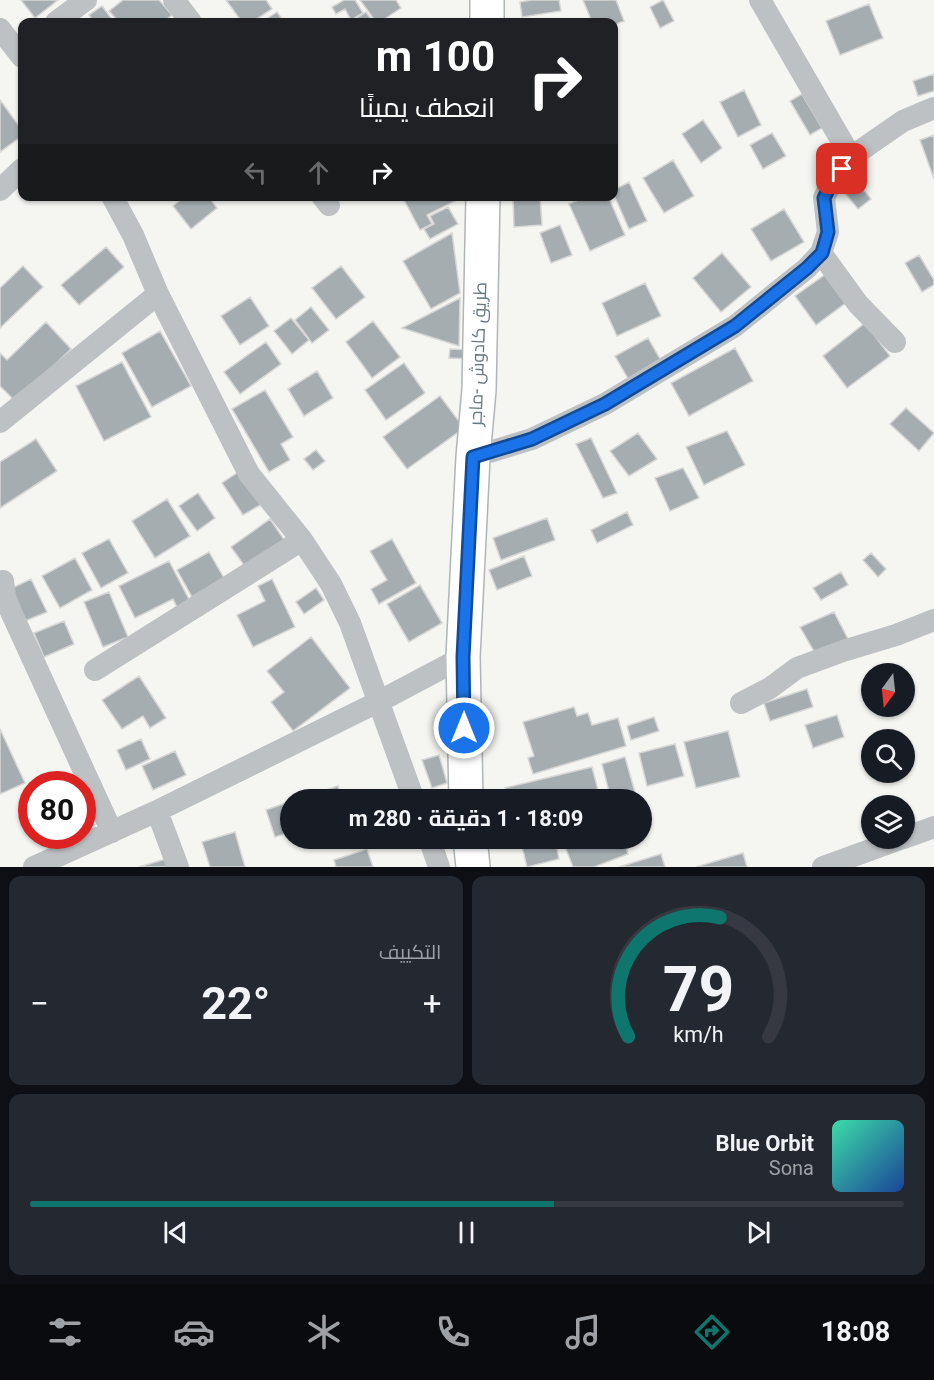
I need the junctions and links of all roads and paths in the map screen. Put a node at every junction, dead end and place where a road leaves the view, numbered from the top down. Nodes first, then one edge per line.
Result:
1 (86, 0) edge
2 (174, 0) edge
3 (487, 0) edge
4 (760, 0) edge
5 (61, 18) edge
6 (188, 18) edge
7 (487, 18) edge
8 (0, 28) edge
9 (18, 49) edge
10 (934, 108) edge
11 (851, 157) junction
12 (18, 173) edge
13 (0, 190) edge
14 (115, 201) edge
15 (483, 201) edge
16 (822, 253) junction
17 (158, 294) junction
18 (895, 342) dead end
19 (0, 422) edge
20 (473, 457) junction
21 (302, 540) junction
22 (3, 581) dead end
23 (934, 620) edge
24 (463, 657) junction
25 (95, 670) dead end
26 (378, 702) junction
27 (741, 702) dead end
28 (410, 789) edge
29 (466, 789) edge
30 (157, 811) junction
31 (934, 826) edge
32 (112, 832) junction
33 (915, 834) edge
34 (433, 849) edge
35 (471, 849) edge
36 (873, 849) edge
37 (40, 866) edge
38 (178, 867) edge
39 (440, 867) edge
40 (473, 867) edge
41 (823, 867) edge

1 - 5 street
2 - 6 street
3 - 7 highway
4 - 11 street
8 - 9 street
10 - 11 street
11 - 16 street
12 - 13 street
14 - 17 street
15 - 20 highway, طريق كادوش -ماجر
16 - 18 street
16 - 20 street
17 - 19 street
17 - 21 street
20 - 24 highway, طريق كادوش -ماجر
21 - 25 street
21 - 26 street
22 - 32 street
23 - 27 street
24 - 26 street
24 - 29 highway, طريق كادوش -ماجر
26 - 28 street
26 - 30 street
30 - 32 street
30 - 38 street
31 - 33 street
32 - 37 street
34 - 39 street
35 - 40 highway
36 - 41 street

